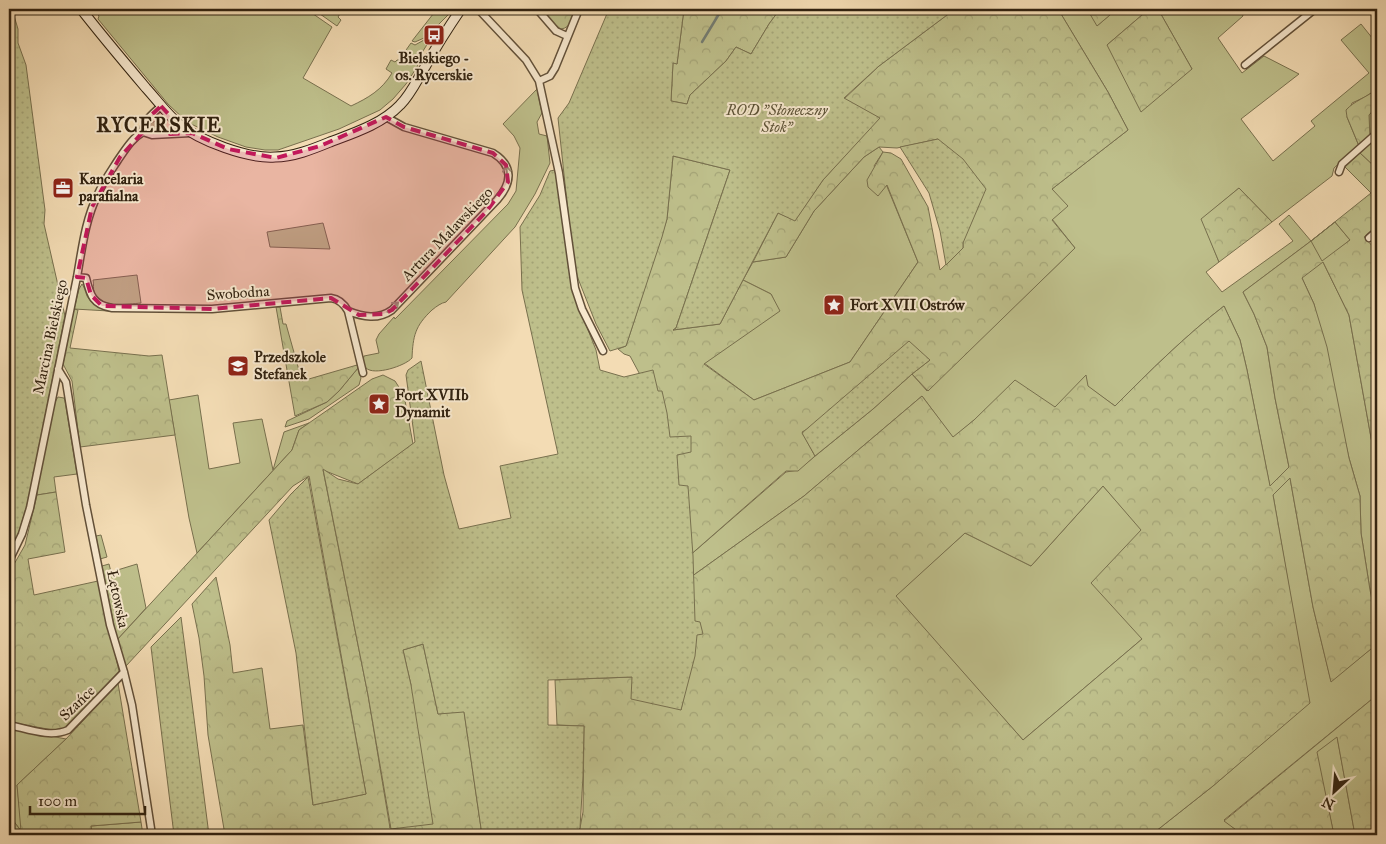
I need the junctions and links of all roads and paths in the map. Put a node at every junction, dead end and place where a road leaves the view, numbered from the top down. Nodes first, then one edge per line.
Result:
1 (81, 9) edge
2 (461, 9) edge
3 (478, 9) edge
4 (537, 9) edge
5 (579, 9) edge
6 (1315, 9) edge
7 (567, 36) junction
8 (1245, 65) dead end
9 (539, 81) junction
10 (162, 106) junction
11 (172, 118) junction
12 (386, 118) junction
13 (143, 132) junction
14 (192, 133) junction
15 (1377, 133) edge
16 (166, 134) junction
17 (1340, 172) dead end
18 (1377, 231) edge
19 (1369, 238) dead end
20 (77, 277) junction
21 (348, 311) junction
22 (603, 351) dead end
23 (58, 369) junction
24 (363, 373) dead end
25 (9, 562) edge
26 (124, 672) junction
27 (9, 725) edge
28 (152, 835) edge

1 - 10 street
2 - 12 street
3 - 9 street
4 - 7 street
5 - 7 street
6 - 8 street
7 - 9 street
9 - 22 street
10 - 11 street
10 - 13 street, Marcina Bielskiego
11 - 14 street
11 - 16 street
12 - 14 street
21 -> 12 street, Artura Malawskiego
13 - 16 street
13 - 20 street, Marcina Bielskiego
14 - 16 street
15 - 17 street
18 - 19 street
20 - 21 street, Swobodna
20 - 23 street, Marcina Bielskiego
21 - 24 street
23 - 25 street, Marcina Bielskiego
23 - 26 street, Łętowska
26 - 27 street, Szańce
26 - 28 street, Łętowska

